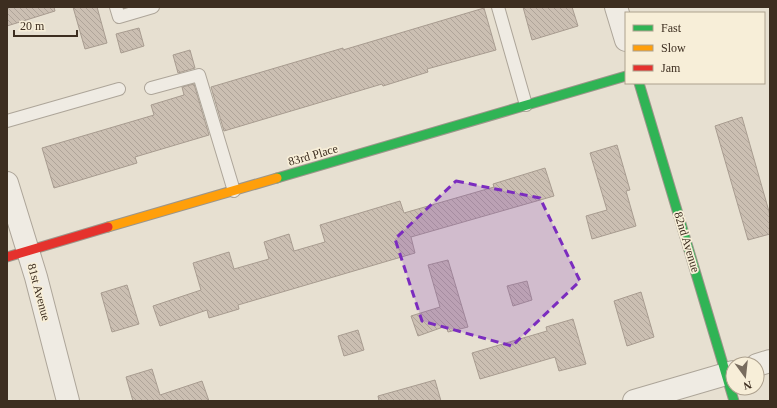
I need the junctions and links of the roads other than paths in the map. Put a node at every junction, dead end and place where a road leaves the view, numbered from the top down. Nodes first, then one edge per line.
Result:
1 (116, 7) edge
2 (153, 7) edge
3 (498, 7) edge
4 (616, 7) edge
5 (625, 37) edge
6 (625, 76) edge
7 (639, 84) edge
8 (119, 88) dead end
9 (151, 88) dead end
10 (526, 105) junction
11 (7, 121) edge
12 (7, 183) edge
13 (234, 191) junction
14 (28, 251) junction
15 (7, 257) edge
16 (725, 357) edge
17 (725, 374) edge
18 (68, 401) edge
19 (634, 401) edge

1 - 2 lane
3 - 10 lane
4 - 5 street
6 - 10 street, 83rd Place
7 - 16 street, 82nd Avenue
8 - 11 lane
9 - 13 lane
10 - 13 street, 83rd Place
12 - 14 street, 81st Avenue
13 - 14 street, 83rd Place
14 - 15 street, 83rd Place
14 - 18 street, 81st Avenue
17 - 19 street

